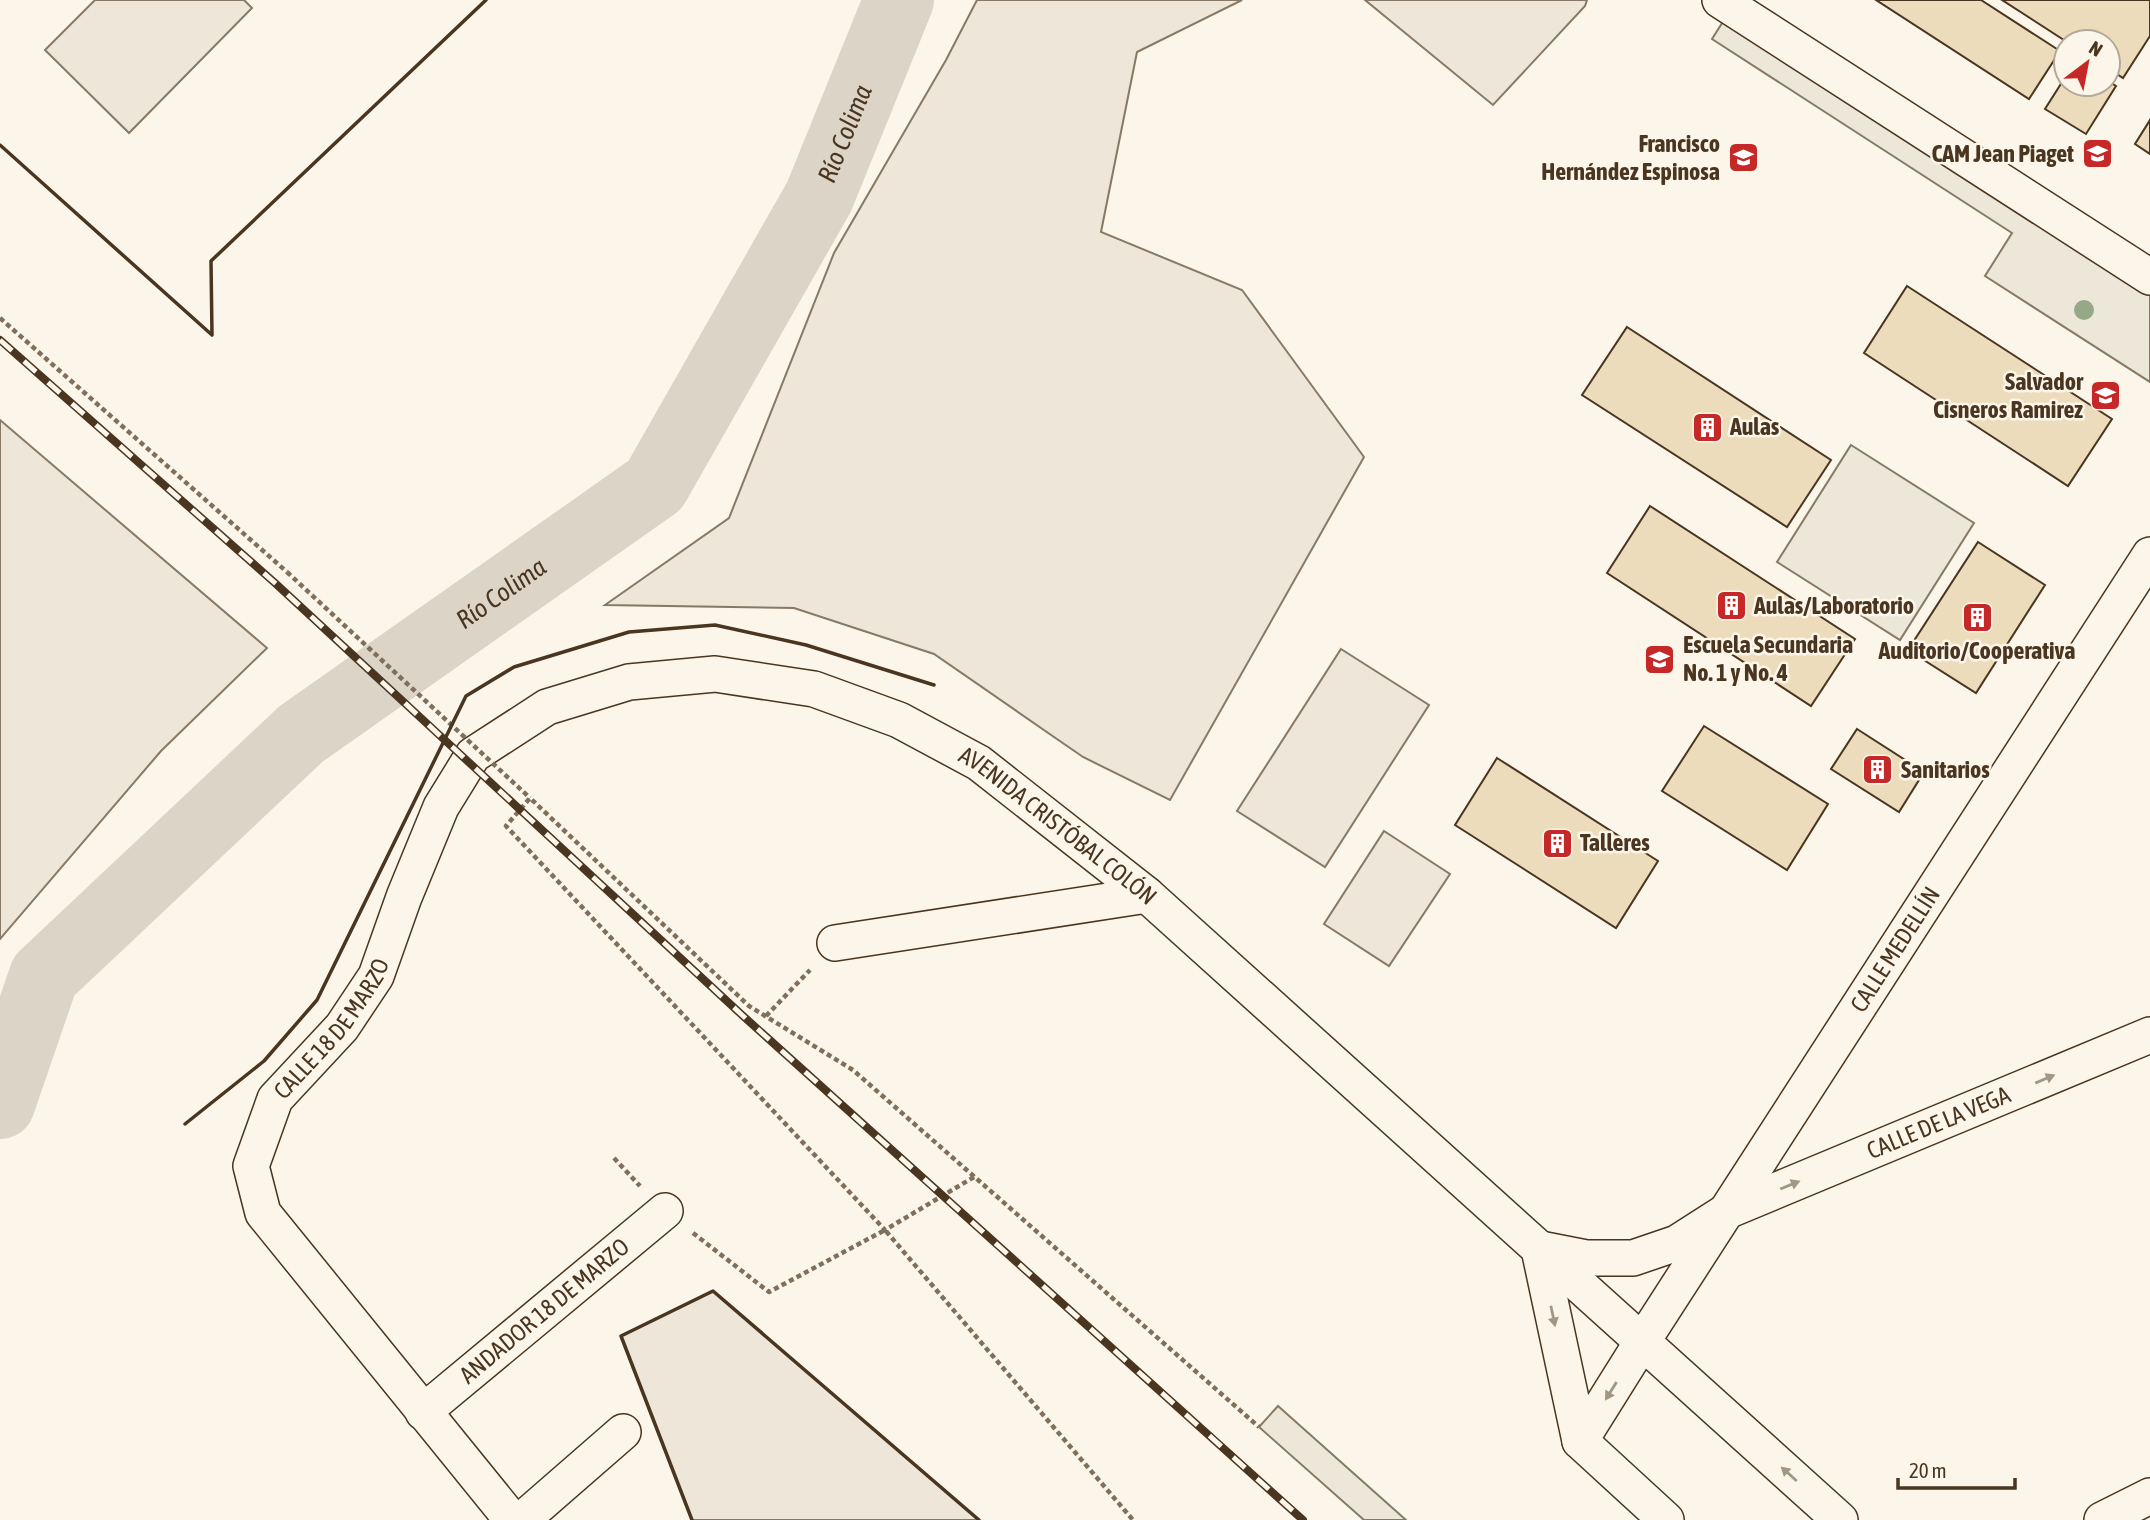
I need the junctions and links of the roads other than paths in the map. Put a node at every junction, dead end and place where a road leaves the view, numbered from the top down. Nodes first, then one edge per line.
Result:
1 (1720, 0) edge
2 (2150, 277) edge
3 (2150, 555) edge
4 (473, 755) joint
5 (1147, 895) junction
6 (835, 943) road end
7 (2150, 1035) edge
8 (1727, 1211) junction
9 (665, 1212) road end
10 (1539, 1249) junction
11 (1642, 1342) junction
12 (423, 1412) junction
13 (623, 1432) dead end
14 (1580, 1441) junction
15 (2150, 1496) edge
16 (512, 1520) edge
17 (522, 1520) edge
18 (1666, 1520) edge
19 (1840, 1520) edge
20 (2102, 1520) edge

1 - 2 street
3 - 8 street, CALLE MEDELLÍN
4 - 5 street, AVENIDA CRISTÓBAL COLÓN
4 - 12 street, CALLE 18 DE MARZO
5 - 6 street
5 - 10 street, AVENIDA CRISTÓBAL COLÓN
8 -> 7 street, CALLE DE LA VEGA
8 - 10 street, CALLE DE LA VEGA
8 - 11 street, CALLE MEDELLÍN
9 - 12 street, ANDADOR 18 DE MARZO
10 - 11 street, AVENIDA CRISTÓBAL COLÓN
10 -> 14 street
11 -> 14 street
19 -> 11 street, AVENIDA CRISTÓBAL COLÓN
12 - 16 street, CALLE 18 DE MARZO
13 - 17 street
14 - 18 street
15 - 20 street

